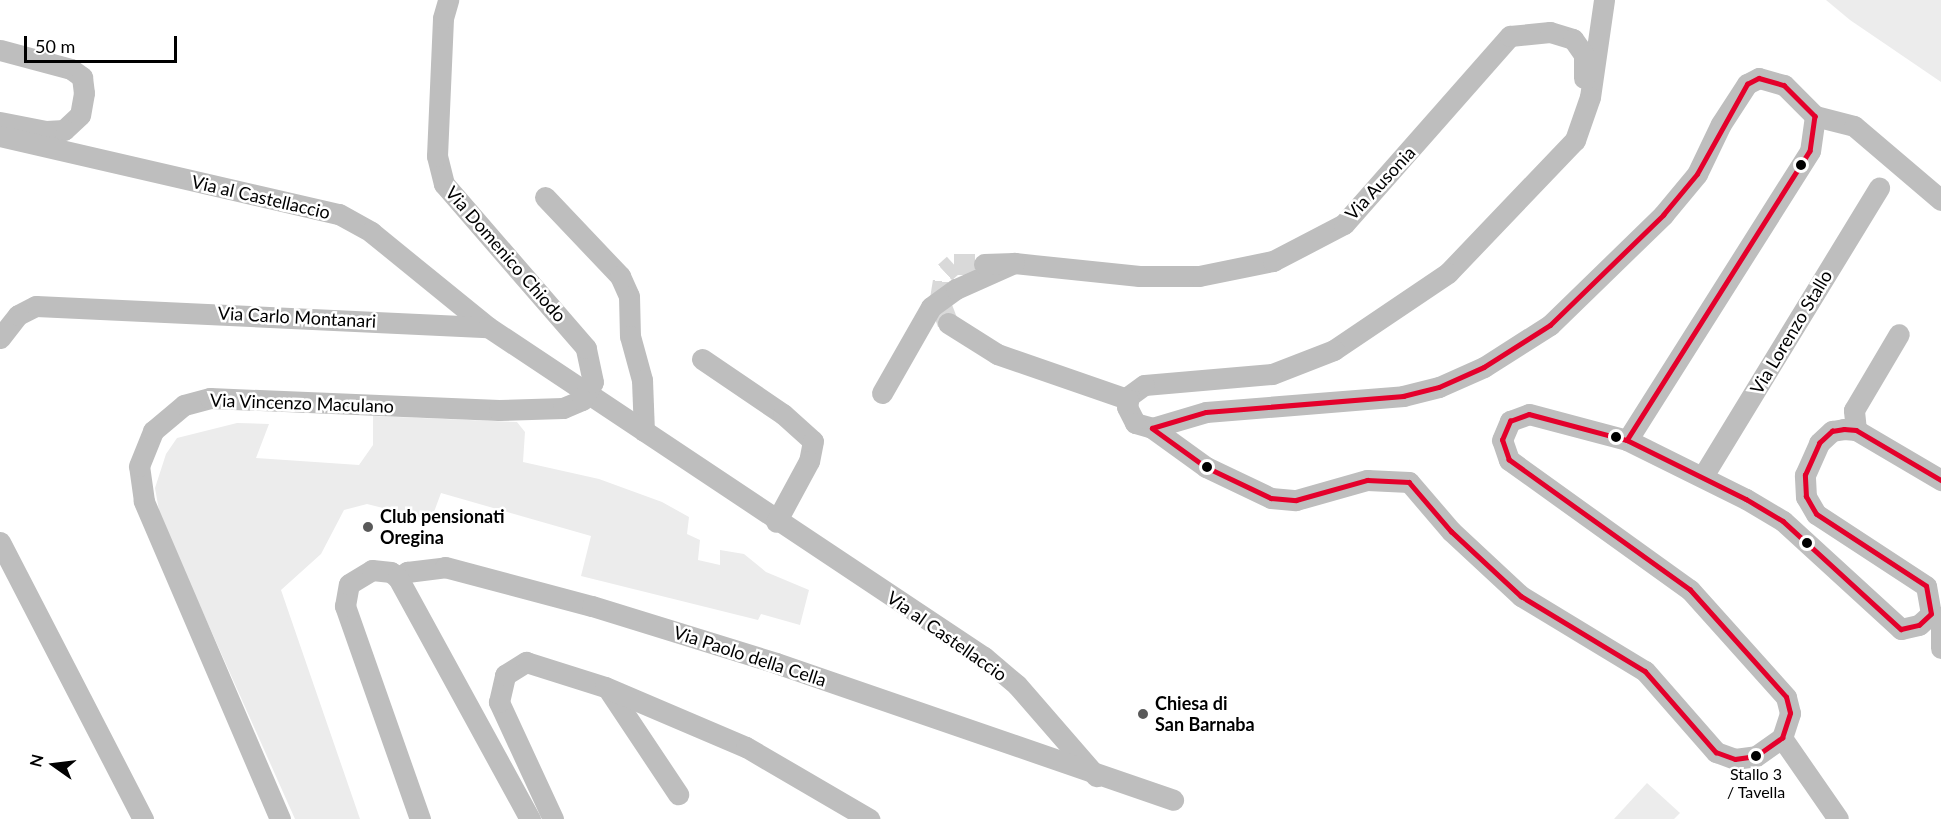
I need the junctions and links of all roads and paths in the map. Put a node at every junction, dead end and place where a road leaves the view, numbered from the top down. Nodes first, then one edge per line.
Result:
1 (448, 0) edge
2 (1604, 0) edge
3 (0, 50) edge
4 (1590, 97) junction
5 (1815, 116) junction
6 (0, 122) edge
7 (0, 136) edge
8 (1878, 188) dead end
9 (545, 197) dead end
10 (1941, 200) edge
11 (1014, 263) junction
12 (984, 264) tunnel mouth
13 (948, 322) tunnel mouth
14 (488, 327) junction
15 (1899, 334) dead end
16 (0, 338) edge
17 (702, 359) dead end
18 (882, 393) dead end
19 (588, 394) junction
20 (1127, 399) junction
21 (1152, 428) junction
22 (1856, 430) junction
23 (644, 431) junction
24 (1627, 440) junction
25 (1703, 477) junction
26 (1941, 480) edge
27 (776, 522) junction
28 (0, 542) edge
29 (398, 578) junction
30 (1938, 614) edge
31 (1941, 648) edge
32 (605, 687) junction
33 (1782, 738) junction
34 (1096, 776) junction
35 (678, 794) dead end
36 (1173, 800) dead end
37 (143, 819) edge
38 (280, 819) edge
39 (420, 819) edge
40 (530, 819) edge
41 (553, 819) edge
42 (869, 819) edge
43 (1838, 819) edge

1 - 19 street, Via Domenico Chiodo
2 - 4 street
3 - 6 street
4 - 11 street, Via Ausonia
4 - 20 street
5 - 10 street
5 - 21 street
5 - 24 street
7 - 14 street, Via al Castellaccio
8 - 25 street, Via Lorenzo Stallo
9 - 23 street
11 - 12 street, Via Ausonia
11 - 18 street
13 - 20 street
14 - 16 street, Via Carlo Montanari
14 - 19 street
15 - 22 street
17 - 27 street
19 - 23 street, Via al Castellaccio
19 - 38 street, Via Vincenzo Maculano
20 - 21 street
21 - 33 street
22 - 26 street
22 - 30 street
23 - 27 street, Via al Castellaccio
24 - 25 street
24 - 33 street
25 - 30 street
27 - 34 street, Via al Castellaccio
28 - 37 street
29 - 34 street, Via Paolo della Cella
29 - 39 street, Via Paolo della Cella
29 - 40 street
30 - 31 street
32 - 35 street
32 - 41 street
32 - 42 street
33 - 43 street
34 - 36 street, Via Paolo della Cella

